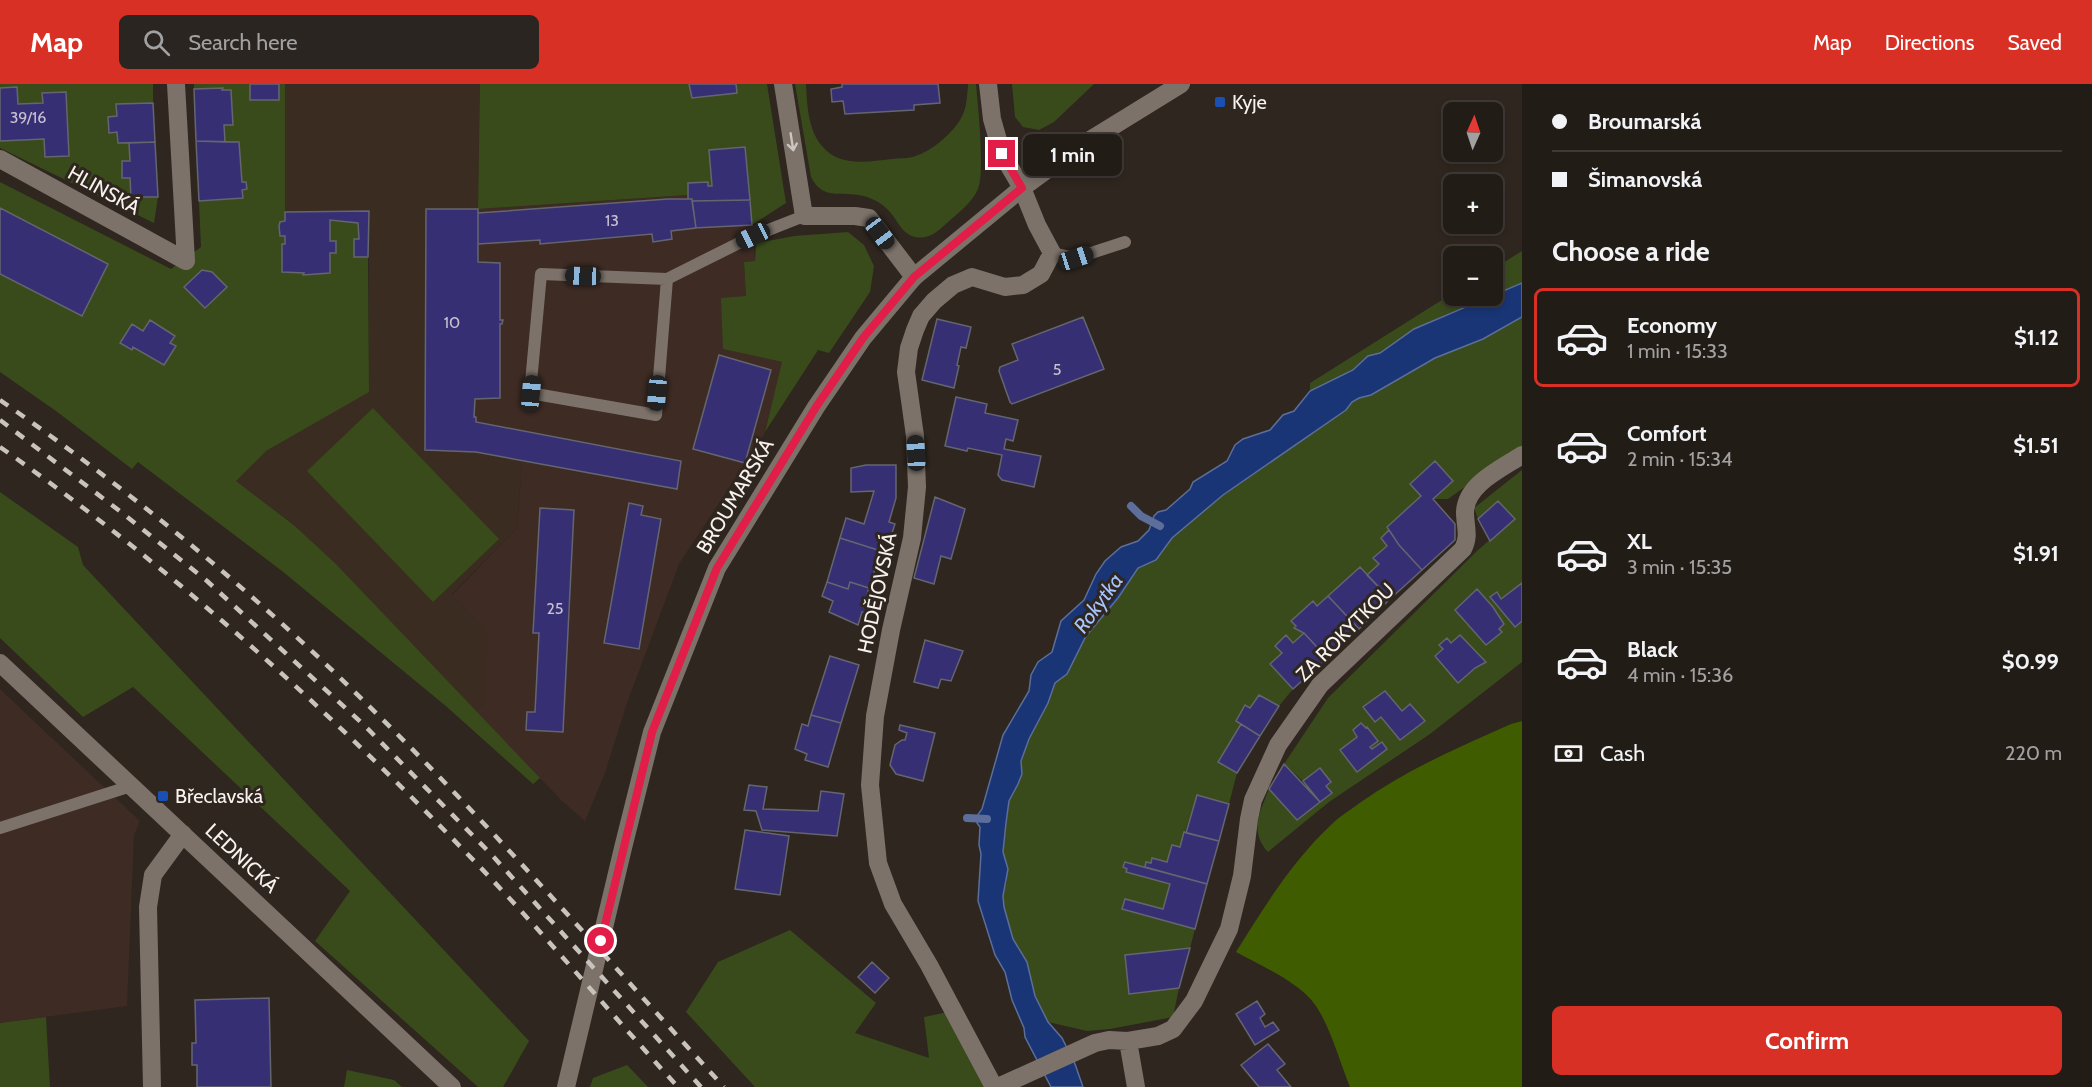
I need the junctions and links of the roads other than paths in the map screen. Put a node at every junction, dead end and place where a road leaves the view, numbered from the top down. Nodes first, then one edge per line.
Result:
1 (176, 84) edge
2 (783, 84) edge
3 (988, 84) edge
4 (1181, 84) edge
5 (0, 159) edge
6 (1022, 188) junction
7 (804, 216) junction
8 (1125, 242) dead end
9 (1052, 253) junction
10 (914, 277) junction
11 (667, 279) junction
12 (1522, 455) edge
13 (0, 663) edge
14 (131, 786) junction
15 (0, 828) edge
16 (183, 834) junction
17 (1128, 1041) junction
18 (152, 1087) edge
19 (452, 1087) edge
20 (566, 1087) edge
21 (996, 1087) edge
22 (1136, 1087) edge

1 - 5 street, HLINSKÁ
2 -> 7 street
3 - 6 street
4 - 6 street, BROUMARSKÁ
6 - 9 street
6 - 10 street, BROUMARSKÁ
7 - 10 street
7 - 11 lane
8 - 9 lane
9 - 21 street, HODĚJOVSKÁ
10 - 20 street, BROUMARSKÁ
11 - 11 lane
12 - 17 street, ZA ROKYTKOU
13 - 14 street, LEDNICKÁ
14 - 15 lane
14 - 16 street, LEDNICKÁ
16 - 18 street
16 - 19 street, LEDNICKÁ
17 - 21 street, ZA ROKYTKOU
17 - 22 street

